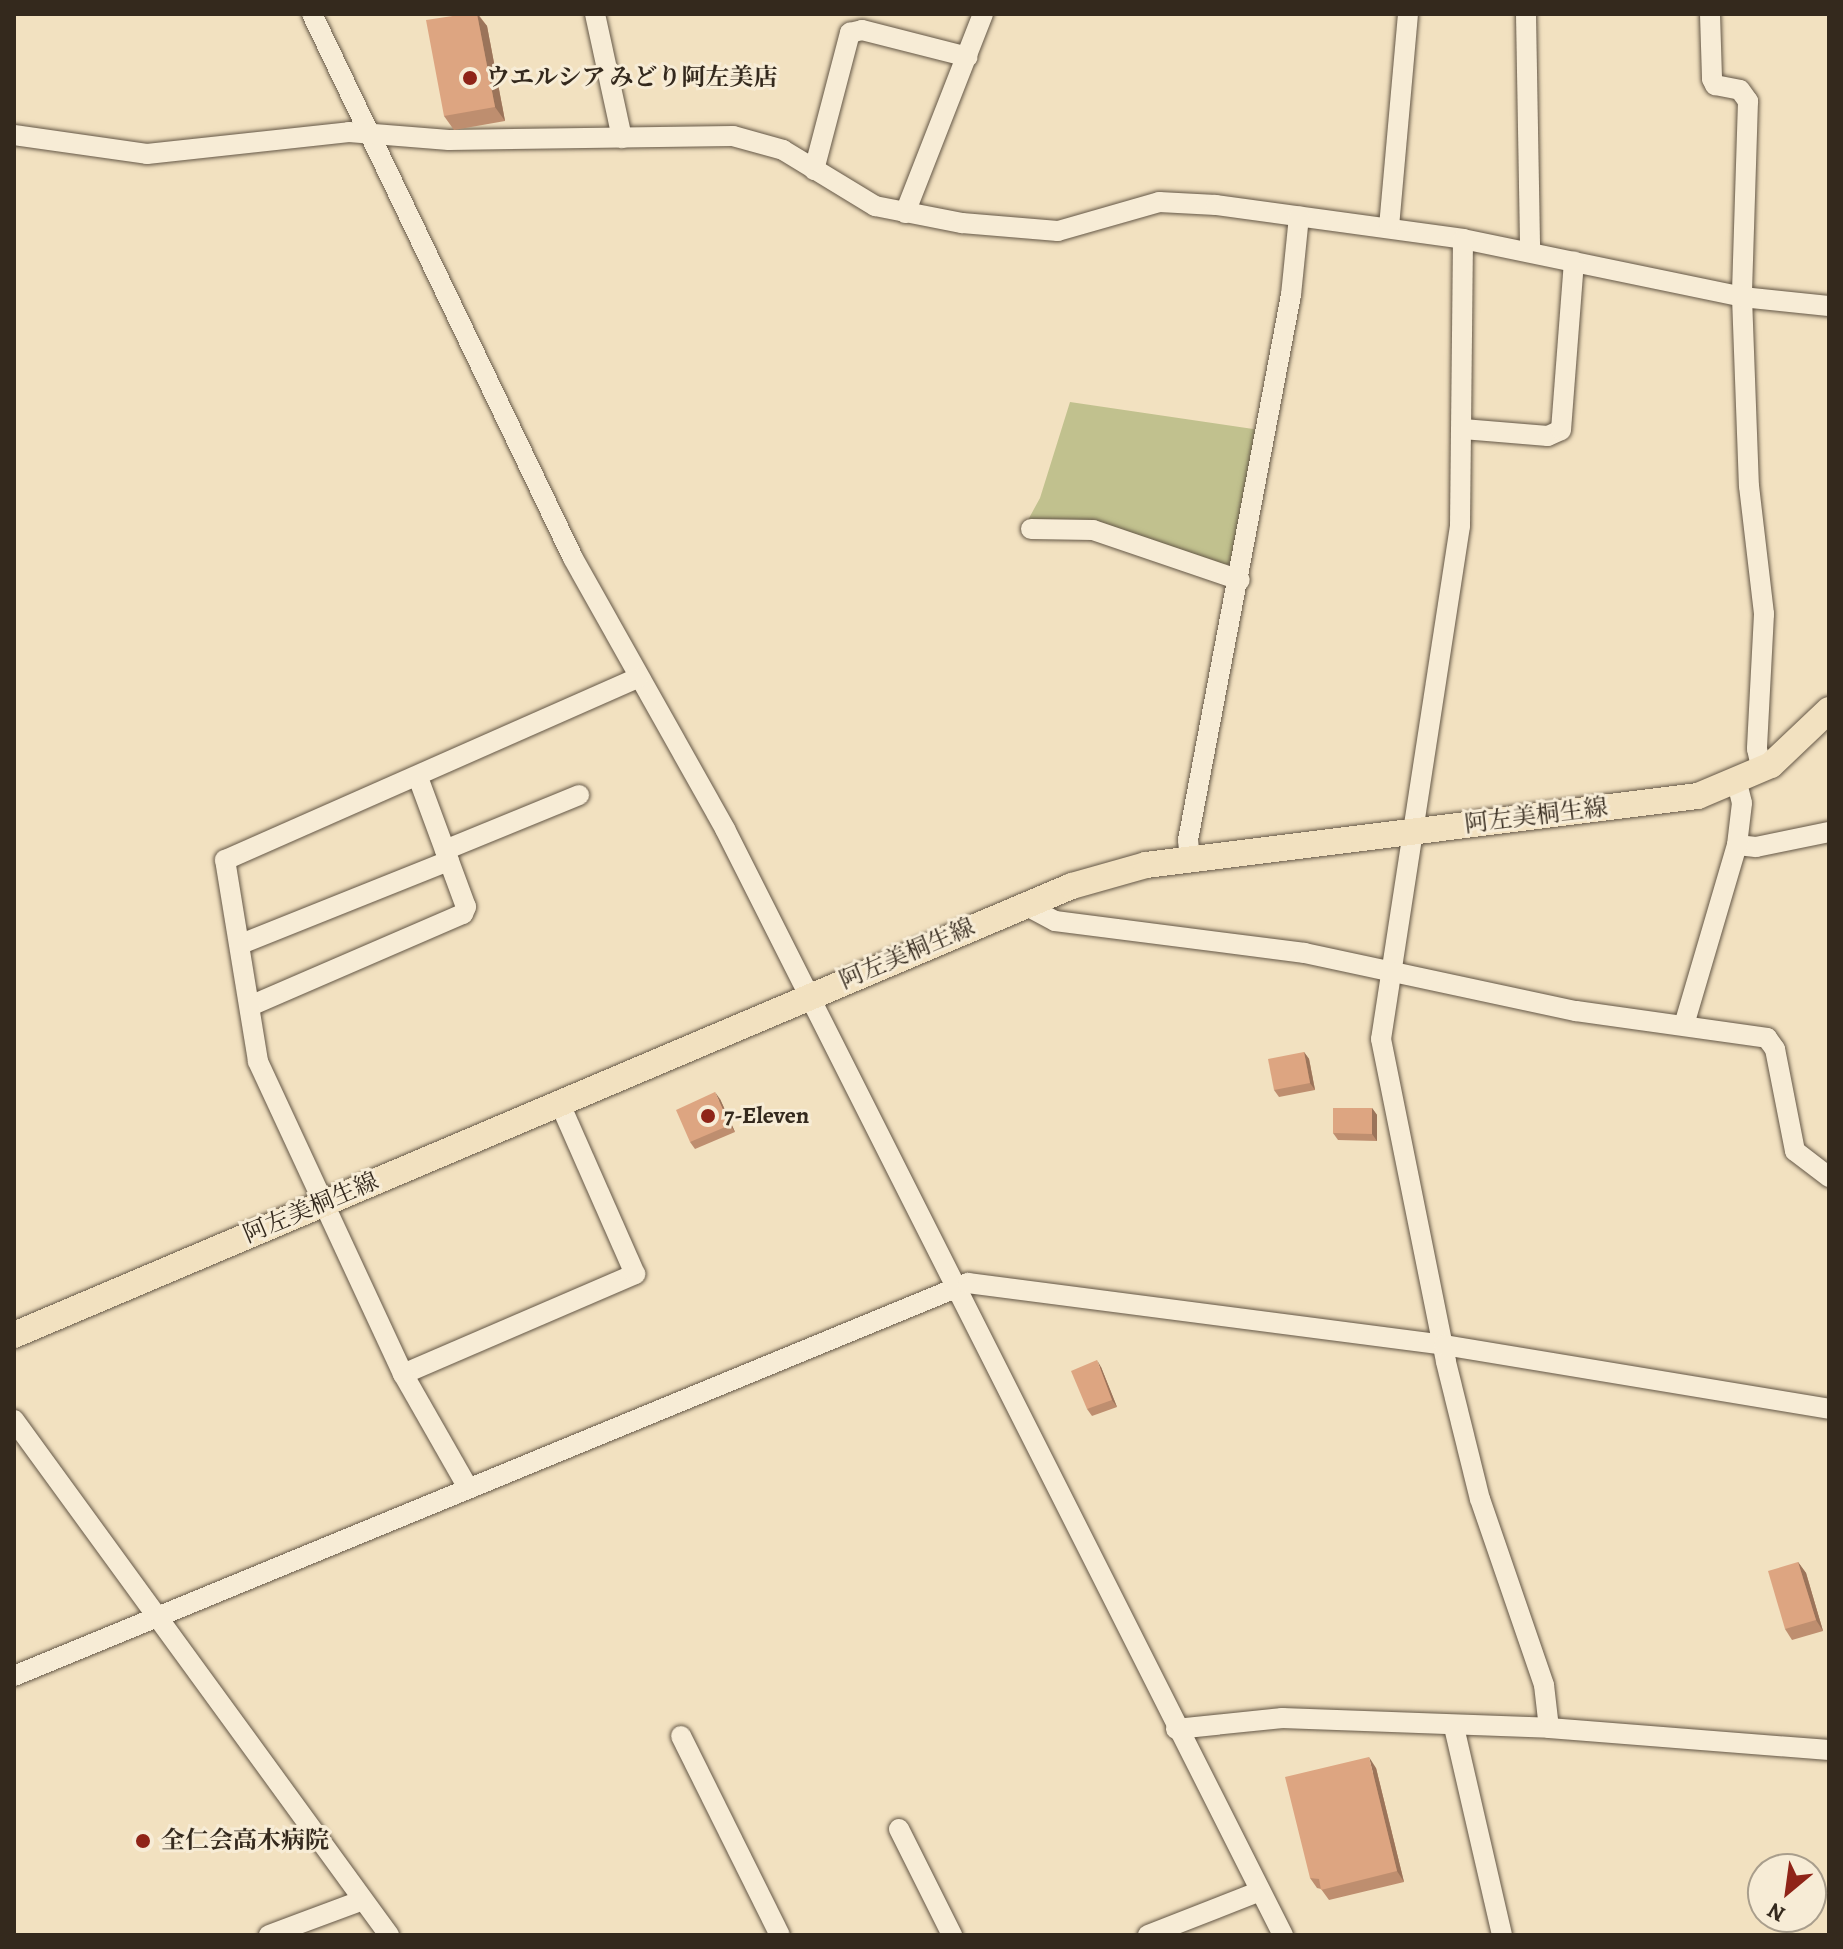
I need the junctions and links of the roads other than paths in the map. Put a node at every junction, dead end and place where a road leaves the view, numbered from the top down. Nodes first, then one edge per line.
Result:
1 (312, 14) edge
2 (595, 14) edge
3 (983, 14) edge
4 (1408, 14) edge
5 (1526, 14) edge
6 (1710, 14) edge
7 (968, 57) junction
8 (14, 135) edge
9 (370, 135) junction
10 (622, 138) junction
11 (814, 170) junction
12 (905, 213) junction
13 (1299, 216) junction
14 (1389, 227) junction
15 (1463, 239) junction
16 (1530, 252) junction
17 (1574, 261) junction
18 (1742, 297) junction
19 (1829, 306) edge
20 (1463, 429) junction
21 (1031, 529) dead end
22 (1240, 580) junction
23 (638, 678) junction
24 (1829, 710) edge
25 (1762, 770) junction
26 (418, 777) junction
27 (1737, 783) junction
28 (579, 795) dead end
29 (1411, 832) junction
30 (1829, 832) edge
31 (1737, 845) junction
32 (447, 856) junction
33 (1190, 859) junction
34 (1023, 904) junction
35 (241, 944) junction
36 (1391, 972) junction
37 (810, 995) junction
38 (250, 1006) junction
39 (1684, 1025) junction
40 (559, 1102) junction
41 (1829, 1177) edge
42 (323, 1204) junction
43 (954, 1287) junction
44 (14, 1335) edge
45 (1444, 1345) junction
46 (403, 1374) junction
47 (1829, 1409) edge
48 (14, 1420) edge
49 (467, 1486) junction
50 (161, 1619) junction
51 (14, 1676) edge
52 (1454, 1727) junction
53 (1549, 1728) junction
54 (1176, 1729) junction
55 (681, 1736) dead end
56 (1829, 1750) edge
57 (899, 1829) dead end
58 (1260, 1891) junction
59 (363, 1900) junction
60 (269, 1935) edge
61 (389, 1935) edge
62 (780, 1935) edge
63 (952, 1935) edge
64 (1148, 1935) edge
65 (1283, 1935) edge
66 (1502, 1935) edge

1 - 9 street
2 - 10 street
3 - 7 street
4 - 14 street
5 - 16 street
6 - 18 street
7 - 11 street
7 - 12 street
8 - 9 street
9 - 10 street
9 - 23 street
10 - 11 street
11 - 12 street
12 - 13 street
13 - 14 street
13 - 22 street
14 - 15 street
15 - 16 street
15 - 20 street
16 - 17 street
17 - 18 street
17 - 20 street
18 - 19 street
18 - 25 street
20 - 29 street
21 - 22 street
22 - 33 street
23 - 26 street
23 - 37 street
24 - 25 main road, 阿左美桐生線
25 - 27 main road, 阿左美桐生線
26 - 32 street
26 - 35 street
27 - 29 main road, 阿左美桐生線
27 - 31 street
28 - 32 street
29 - 33 main road, 阿左美桐生線
29 - 36 street
30 - 31 street
31 - 39 street
32 - 35 street
32 - 38 street
33 - 34 main road, 阿左美桐生線
34 - 36 street
34 - 37 main road, 阿左美桐生線
35 - 38 street
36 - 39 street
36 - 45 street
37 - 40 main road, 阿左美桐生線
37 - 43 street
38 - 42 street
39 - 41 street
40 - 42 main road, 阿左美桐生線
40 - 46 street
42 - 44 main road, 阿左美桐生線
42 - 46 street
43 - 45 street
43 - 49 street
43 - 54 street
45 - 47 street
45 - 53 street
46 - 49 street
48 - 50 street
49 - 50 street
50 - 51 street
50 - 59 street
52 - 53 street
52 - 54 street
52 - 66 street
53 - 56 street
54 - 58 street
55 - 62 street
57 - 63 street
58 - 64 street
58 - 65 street
59 - 60 street
59 - 61 street

